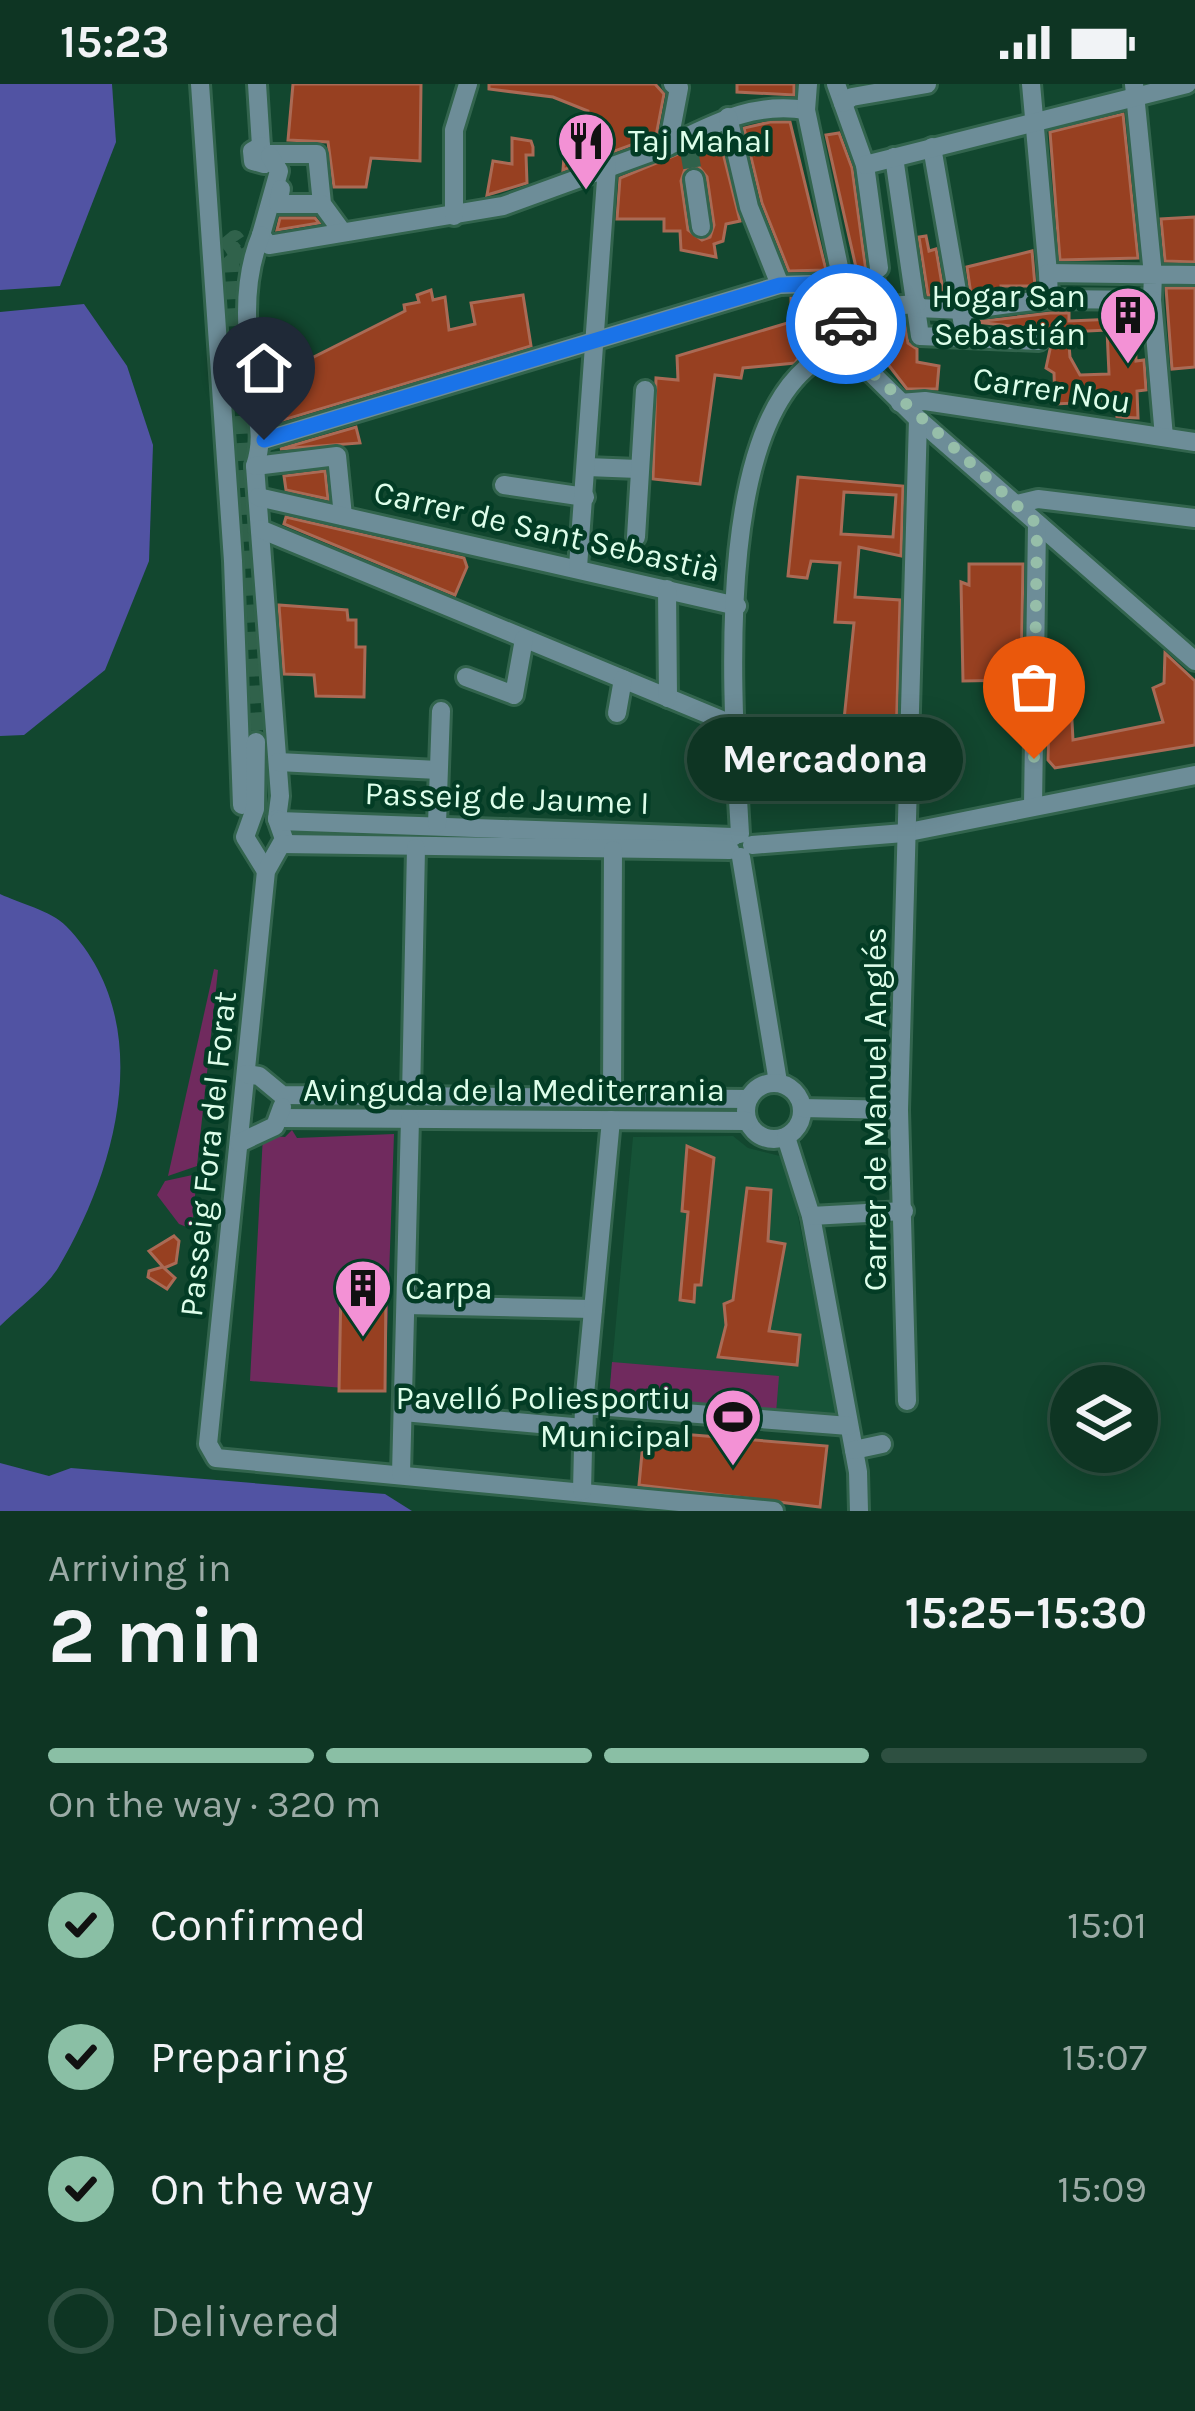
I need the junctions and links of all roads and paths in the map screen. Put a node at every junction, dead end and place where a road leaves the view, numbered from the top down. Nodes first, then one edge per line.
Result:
1 (200, 84) edge
2 (257, 84) edge
3 (468, 84) edge
4 (673, 84) edge
5 (808, 84) edge
6 (927, 84) edge
7 (1031, 84) edge
8 (1186, 84) edge
9 (1135, 90) edge
10 (839, 94) edge
11 (806, 110) junction
12 (728, 117) junction
13 (1033, 121) junction
14 (668, 146) junction
15 (932, 147) junction
16 (272, 152) junction
17 (894, 157) junction
18 (865, 165) junction
19 (607, 166) junction
20 (694, 179) tunnel mouth
21 (322, 204) junction
22 (454, 216) junction
23 (701, 226) dead end
24 (341, 230) junction
25 (265, 240) junction
26 (879, 268) dead end
27 (1048, 273) junction
28 (1153, 275) junction
29 (1195, 275) edge
30 (842, 283) junction
31 (780, 285) junction
32 (1049, 299) junction
33 (1152, 300) junction
34 (917, 306) junction
35 (847, 309) junction
36 (964, 310) junction
37 (965, 337) junction
38 (595, 340) junction
39 (1039, 341) dead end
40 (840, 344) junction
41 (645, 391) dead end
42 (901, 403) junction
43 (918, 419) junction
44 (1164, 437) junction
45 (264, 440) junction
46 (1195, 442) edge
47 (255, 466) junction
48 (587, 467) junction
49 (638, 469) junction
50 (504, 485) dead end
51 (258, 496) junction
52 (585, 496) junction
53 (1017, 504) junction
54 (343, 516) junction
55 (1195, 518) edge
56 (1037, 524) junction
57 (260, 530) junction
58 (636, 537) dead end
59 (578, 567) junction
60 (668, 589) junction
61 (737, 606) junction
62 (524, 639) junction
63 (1195, 661) edge
64 (466, 677) dead end
65 (623, 679) junction
66 (668, 698) junction
67 (441, 710) dead end
68 (616, 712) dead end
69 (734, 725) junction
70 (278, 763) junction
71 (438, 770) junction
72 (1195, 775) edge
73 (1033, 806) junction
74 (266, 814) junction
75 (437, 824) junction
76 (904, 832) junction
77 (739, 844) junction
78 (416, 848) junction
79 (613, 850) junction
80 (271, 854) junction
81 (246, 1074) junction
82 (778, 1082) junction
83 (282, 1095) junction
84 (411, 1096) junction
85 (612, 1098) junction
86 (748, 1099) junction
87 (802, 1108) junction
88 (899, 1110) junction
89 (280, 1118) junction
90 (410, 1119) junction
91 (610, 1120) junction
92 (747, 1121) junction
93 (786, 1137) junction
94 (239, 1143) junction
95 (904, 1211) junction
96 (812, 1216) junction
97 (406, 1305) junction
98 (593, 1309) junction
99 (907, 1392) dead end
100 (584, 1405) junction
101 (403, 1412) junction
102 (849, 1426) junction
103 (584, 1428) junction
104 (882, 1444) dead end
105 (854, 1450) junction
106 (401, 1474) junction
107 (582, 1491) junction
108 (774, 1511) edge
109 (859, 1511) edge

1 - 74 street
2 - 16 street
3 - 22 street
4 - 14 street
5 - 11 street
6 - 10 street
7 - 13 street
8 - 9 street
9 - 13 street
9 - 28 street
10 - 18 street
11 - 12 street
11 - 30 street
12 - 14 street
12 - 31 street
13 - 15 street
13 - 27 street
14 - 19 street
15 - 17 street
15 - 36 street
16 - 21 street
16 - 21 street
16 - 25 street
17 - 18 street
17 - 34 street
18 - 26 street
19 - 22 street
19 - 38 street
20 - 23 street
21 - 24 street
22 - 24 street
24 - 25 street
25 - 45 street
27 - 28 street
27 - 32 street
28 - 29 street
28 - 33 street
30 - 31 street
30 - 35 street
31 - 38 street
32 - 33 street
32 - 36 street
33 - 44 street
34 - 35 street
34 - 36 street
34 - 37 street
35 - 40 street
36 - 37 street
37 - 39 street
38 - 45 street
38 - 48 street
40 - 42 street
40 - 61 street
41 - 49 street
42 - 43 street
42 - 44 street, Carrer Nou
43 - 53 street
43 - 76 street, Carrer de Manuel Anglés
44 - 46 street, Carrer Nou
45 - 47 street
47 - 51 street
47 - 54 street, Carrer de Sant Sebastià
48 - 49 street
48 - 52 street
49 - 58 street
50 - 52 street
51 - 54 street, Carrer de Sant Sebastià
51 - 57 street
52 - 59 street
53 - 55 street
53 - 56 street
54 - 59 street, Carrer de Sant Sebastià
56 - 63 street
56 - 73 street
57 - 62 street
57 - 70 street
59 - 60 street, Carrer de Sant Sebastià
60 - 61 street, Carrer de Sant Sebastià
60 - 66 street
61 - 69 street
62 - 64 street
62 - 65 street
65 - 66 street
65 - 68 street
66 - 69 street
67 - 71 street
69 - 77 street
70 - 71 street
70 - 74 street
71 - 75 street
72 - 73 street
73 - 76 street
74 - 75 street, Passeig de Jaume I
74 - 80 street
74 - 80 street
75 - 77 street, Passeig de Jaume I
76 - 77 street
76 - 88 street, Carrer de Manuel Anglés
77 - 79 street, Passeig de Jaume I
77 - 82 street
78 - 79 street, Passeig de Jaume I
78 - 80 street, Passeig de Jaume I
78 - 84 street
79 - 85 street
80 - 81 street, Passeig Fora del Forat
81 - 83 street, Avinguda de la Mediterrania
81 - 94 street, Passeig Fora del Forat
82 - 86 street
82 - 87 street
83 - 84 street, Avinguda de la Mediterrania
83 - 89 street, Avinguda de la Mediterrania
84 - 85 street, Avinguda de la Mediterrania
85 - 86 street, Avinguda de la Mediterrania
86 - 92 street
87 - 88 street
87 - 93 street
88 - 95 street, Carrer de Manuel Anglés
89 - 90 street, Avinguda de la Mediterrania
89 - 94 street, Avinguda de la Mediterrania
90 - 91 street, Avinguda de la Mediterrania
90 - 97 street
91 - 92 street, Avinguda de la Mediterrania
91 - 98 street
92 - 93 street
93 - 96 street
94 - 106 street, Passeig Fora del Forat
95 - 96 street
95 - 99 street, Carrer de Manuel Anglés
96 - 102 street
97 - 98 street
97 - 101 street
98 - 100 street
100 - 102 street
100 - 103 street
101 - 103 street
101 - 106 street
102 - 105 street
103 - 107 street
104 - 105 street
105 - 109 street
106 - 107 street
107 - 108 street

